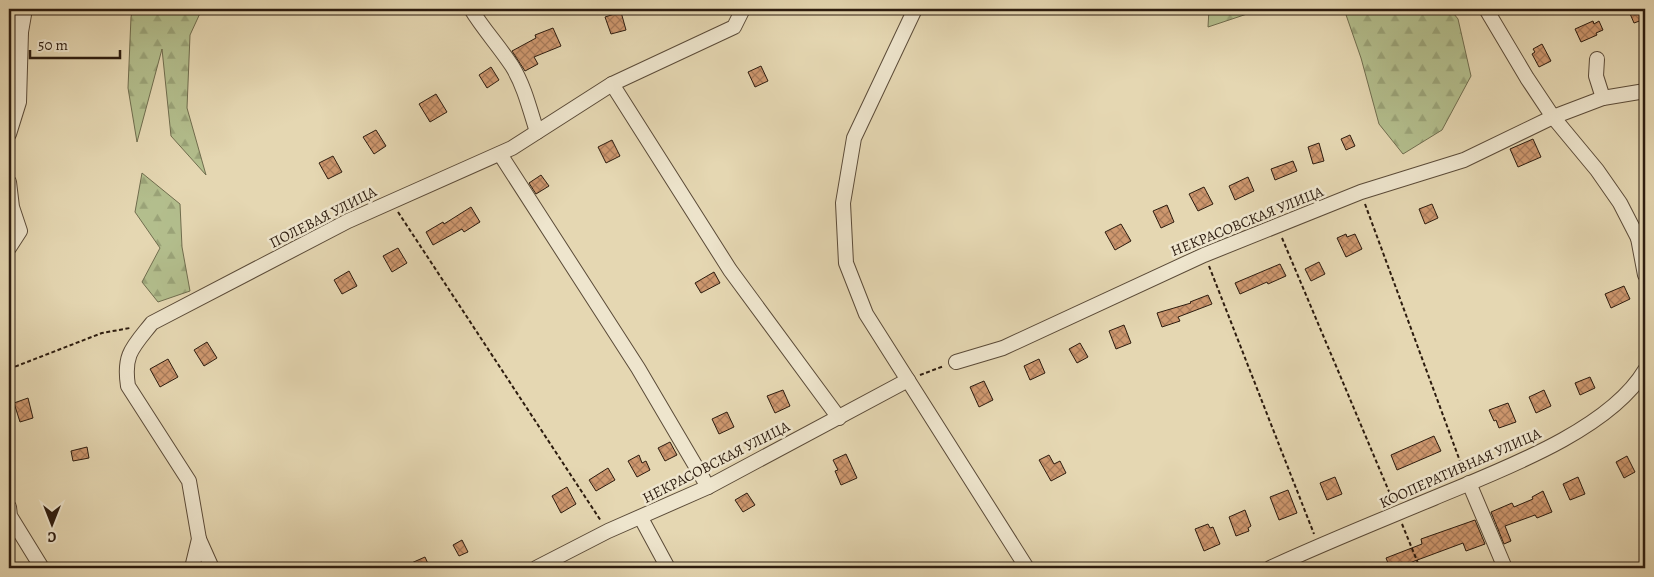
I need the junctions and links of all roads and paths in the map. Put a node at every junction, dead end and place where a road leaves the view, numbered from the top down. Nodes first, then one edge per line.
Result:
1 (25, 9) edge
2 (471, 9) edge
3 (743, 9) edge
4 (916, 9) edge
5 (1486, 9) edge
6 (9, 15) edge
7 (21, 32) junction
8 (1597, 59) dead end
9 (612, 84) junction
10 (1645, 91) edge
11 (1603, 98) junction
12 (1552, 117) junction
13 (537, 132) junction
14 (9, 134) edge
15 (500, 154) junction
16 (9, 182) edge
17 (1361, 192) junction
18 (391, 202) junction
19 (1278, 226) junction
20 (1642, 241) edge
21 (9, 248) edge
22 (1204, 255) junction
23 (1645, 275) edge
24 (152, 324) junction
25 (956, 362) joint
26 (9, 369) edge
27 (1645, 370) edge
28 (908, 380) junction
29 (839, 418) junction
30 (1469, 483) junction
31 (708, 487) junction
32 (9, 507) edge
33 (1398, 513) junction
34 (640, 518) junction
35 (608, 531) junction
36 (199, 539) junction
37 (1318, 546) junction
38 (42, 568) edge
39 (192, 568) edge
40 (212, 568) edge
41 (536, 568) edge
42 (668, 568) edge
43 (1028, 568) edge
44 (1270, 568) edge
45 (1420, 568) edge
46 (1505, 568) edge

1 - 7 street
2 - 13 street
3 - 9 street, ПОЛЕВАЯ УЛИЦА
4 - 28 street
5 - 12 street
6 - 7 street
7 - 14 street
8 - 11 street
9 - 13 street, ПОЛЕВАЯ УЛИЦА
9 - 29 street
10 - 11 street, НЕКРАСОВСКАЯ УЛИЦА
11 - 12 street, НЕКРАСОВСКАЯ УЛИЦА
12 - 17 street, НЕКРАСОВСКАЯ УЛИЦА
12 - 20 street
13 - 15 street, ПОЛЕВАЯ УЛИЦА
15 - 18 street, ПОЛЕВАЯ УЛИЦА
15 - 31 street
16 - 21 street
17 - 19 street, НЕКРАСОВСКАЯ УЛИЦА
17 - 30 path
18 - 24 street, ПОЛЕВАЯ УЛИЦА
18 - 35 path
19 - 22 street, НЕКРАСОВСКАЯ УЛИЦА
19 - 33 path
20 - 23 street
22 - 25 street, НЕКРАСОВСКАЯ УЛИЦА
22 - 37 path
24 - 26 path
24 - 36 street, ПОЛЕВАЯ УЛИЦА
25 - 28 path
27 - 30 street, КООПЕРАТИВНАЯ УЛИЦА
28 - 29 street, НЕКРАСОВСКАЯ УЛИЦА
28 - 43 street
29 - 31 street, НЕКРАСОВСКАЯ УЛИЦА
30 - 33 street, КООПЕРАТИВНАЯ УЛИЦА
30 - 46 street
31 - 34 street, НЕКРАСОВСКАЯ УЛИЦА
32 - 38 street
33 - 37 street, КООПЕРАТИВНАЯ УЛИЦА
33 - 45 path
34 - 35 street, НЕКРАСОВСКАЯ УЛИЦА
34 - 42 street
35 - 41 street, НЕКРАСОВСКАЯ УЛИЦА
36 - 39 street, ПОЛЕВАЯ УЛИЦА
36 - 40 street
37 - 44 street, КООПЕРАТИВНАЯ УЛИЦА

